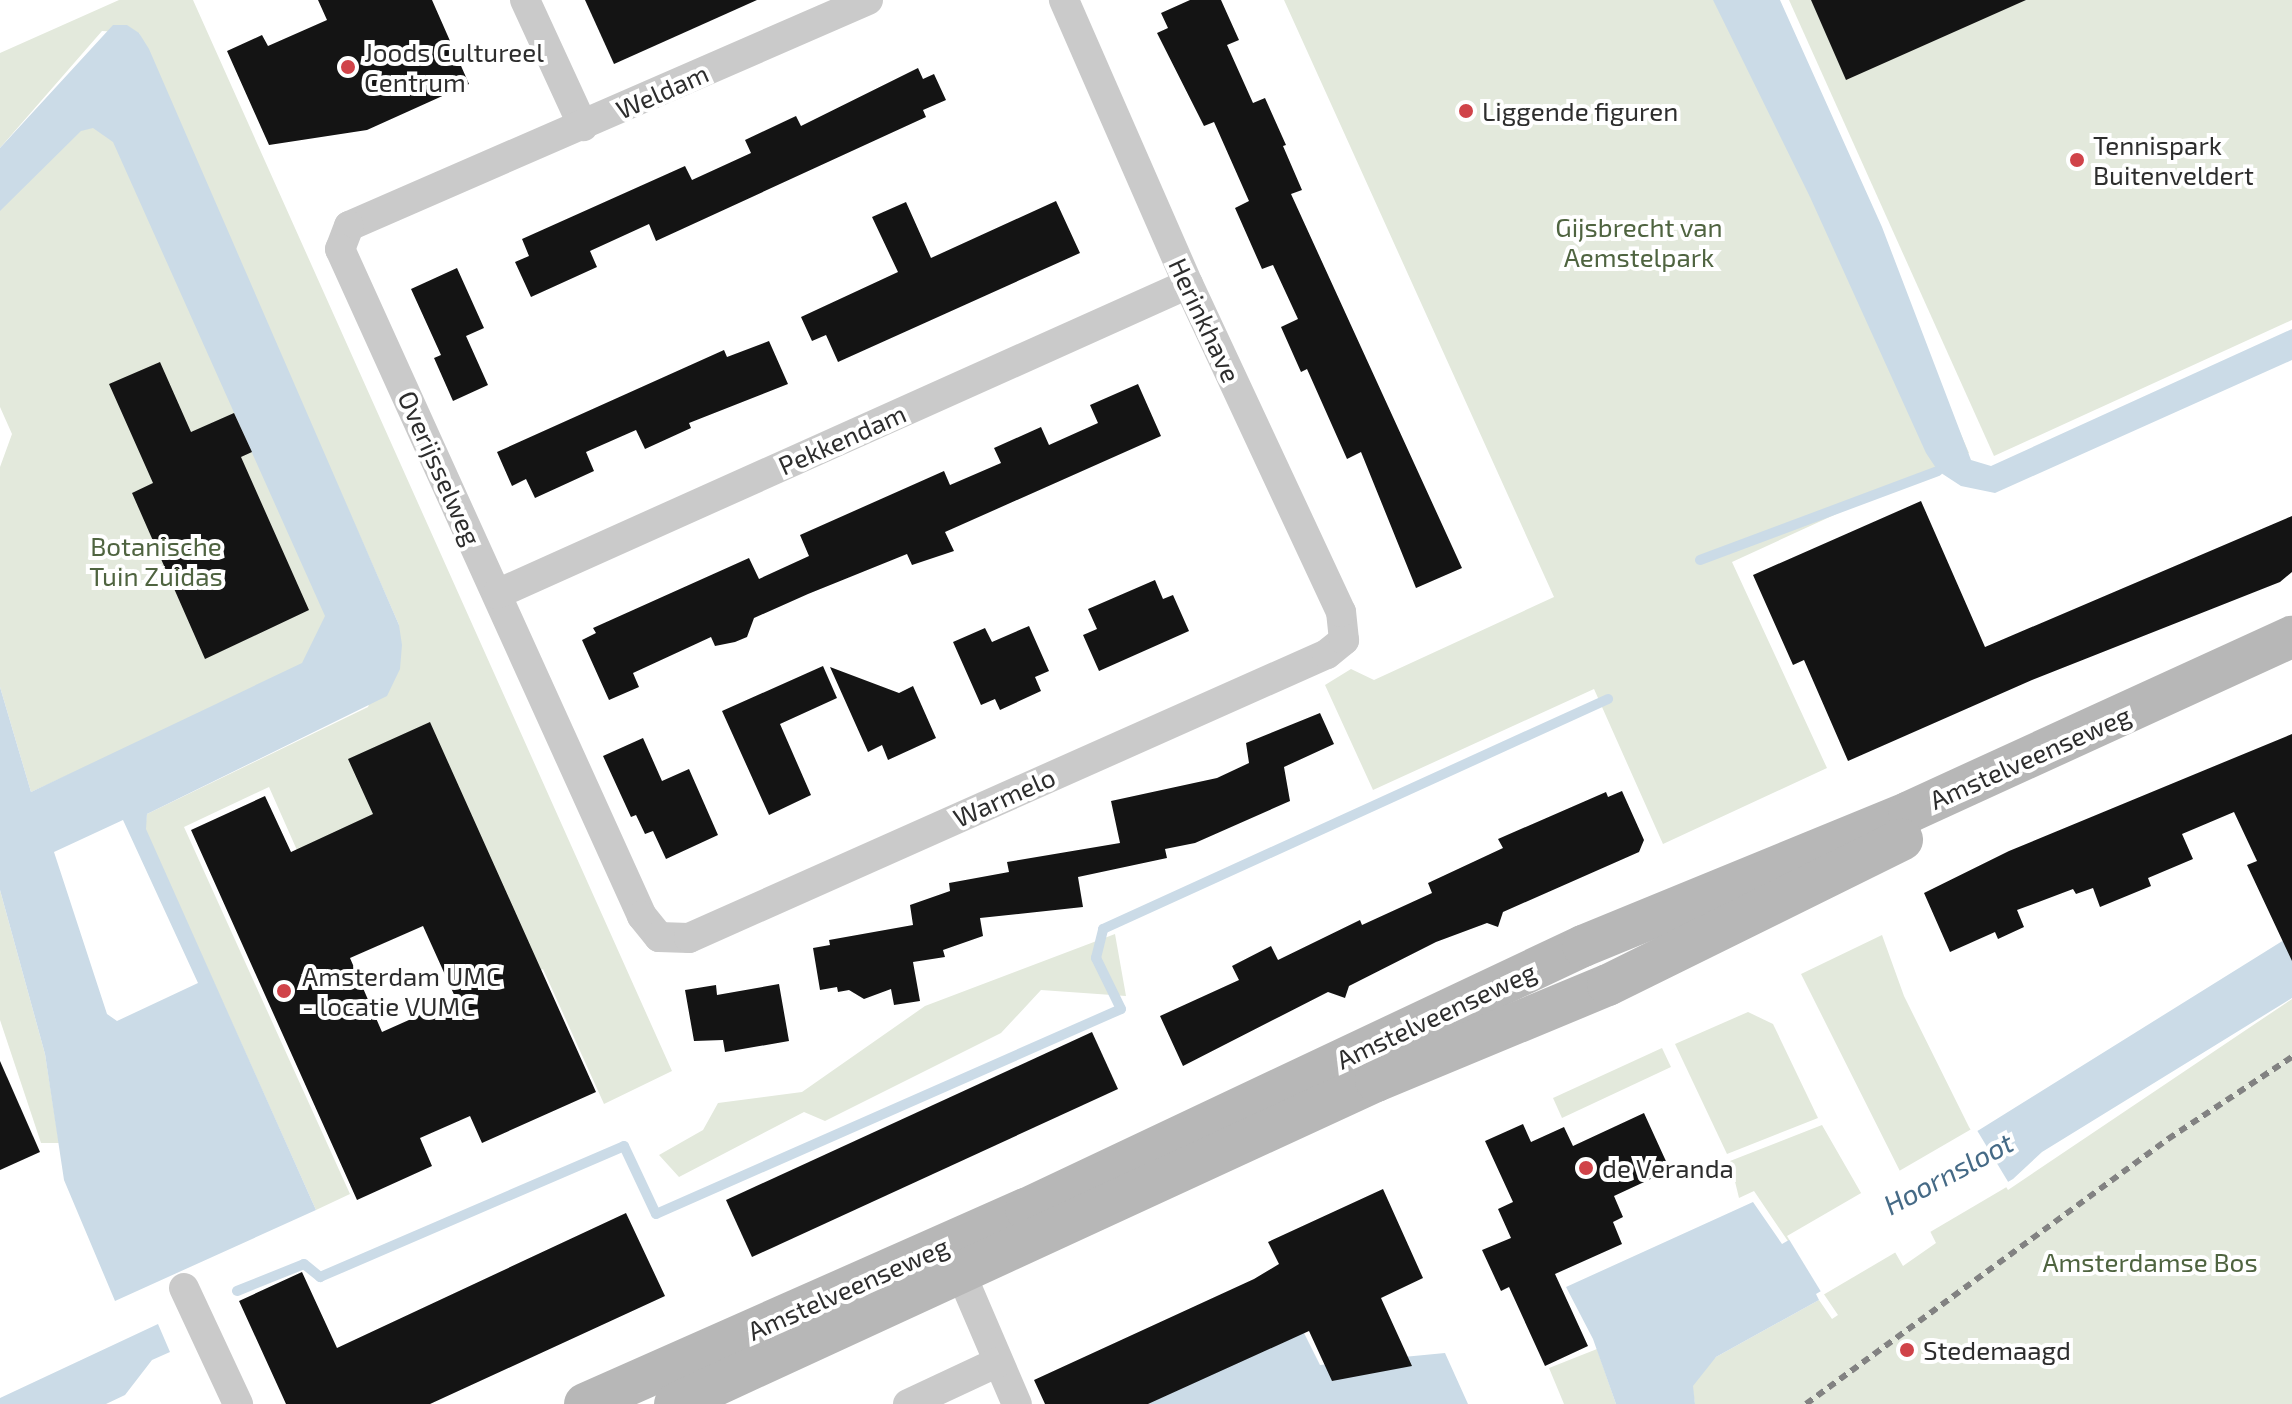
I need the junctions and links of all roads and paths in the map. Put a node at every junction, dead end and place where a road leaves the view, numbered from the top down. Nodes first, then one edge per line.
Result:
1 (525, 0) edge
2 (868, 0) edge
3 (1064, 0) edge
4 (583, 126) junction
5 (1188, 284) junction
6 (497, 594) junction
7 (2292, 637) edge
8 (1344, 640) joint
9 (2292, 668) edge
10 (659, 937) joint
11 (954, 1258) junction
12 (184, 1288) dead end
13 (998, 1362) junction
14 (238, 1404) edge
15 (585, 1404) edge
16 (675, 1404) edge
17 (908, 1404) edge
18 (1017, 1404) edge

1 - 4 street, Weldam
2 - 4 street, Weldam
3 - 5 street, Herinkhave
4 - 6 street, Overijsselweg
5 - 6 street, Pekkendam
5 - 8 street, Herinkhave
6 - 10 street, Overijsselweg
7 - 11 main road, Amstelveenseweg
8 - 10 street, Warmelo
9 - 11 main road, Amstelveenseweg
11 - 13 street
11 - 15 main road, Amstelveenseweg
11 - 16 main road, Amstelveenseweg
12 - 14 street
13 - 17 street
13 - 18 street

